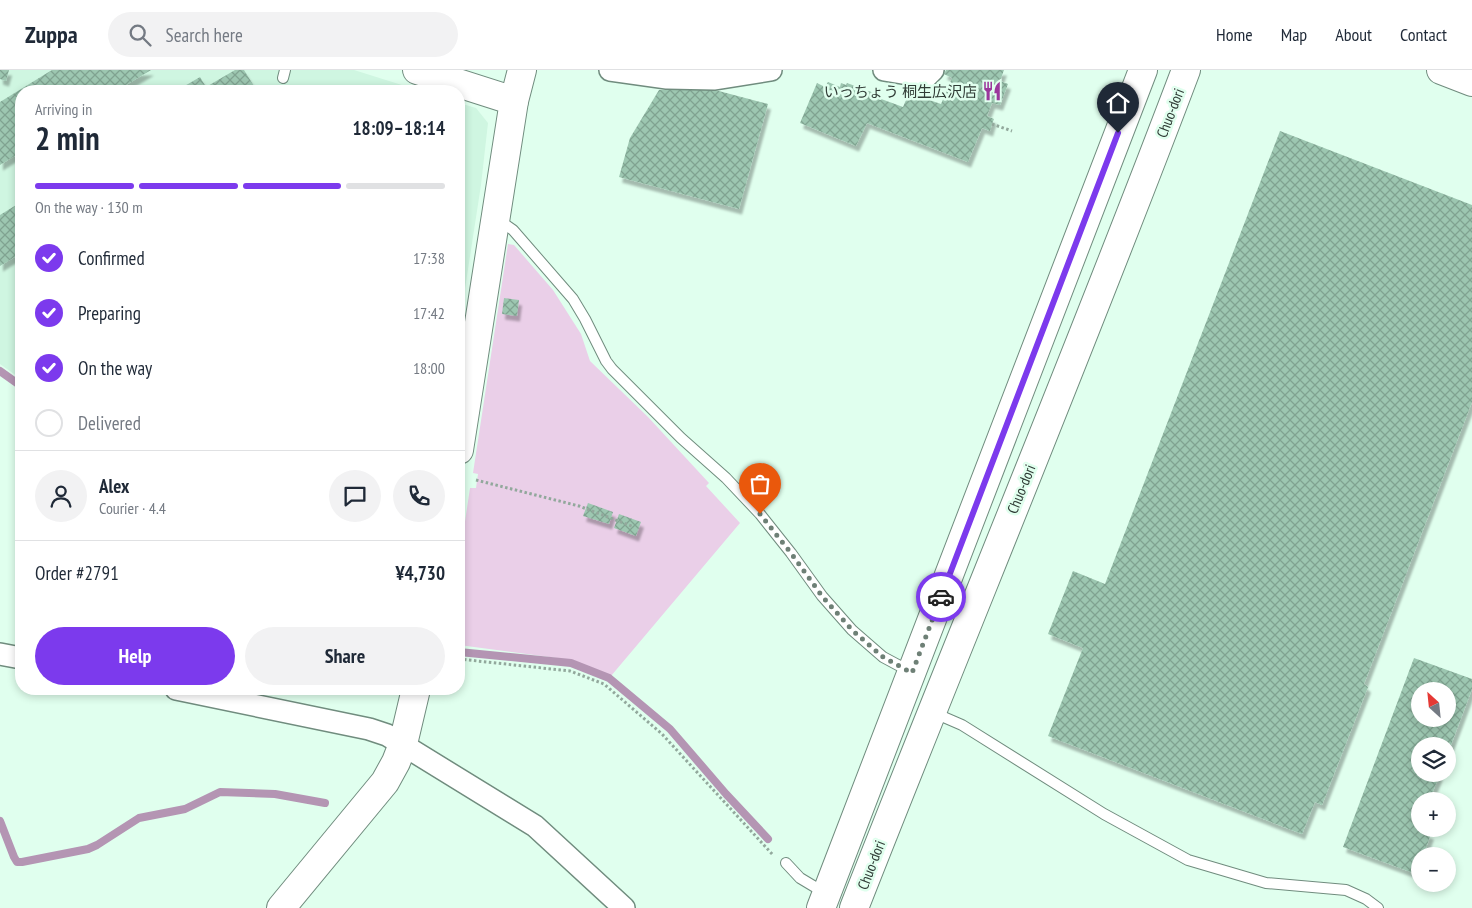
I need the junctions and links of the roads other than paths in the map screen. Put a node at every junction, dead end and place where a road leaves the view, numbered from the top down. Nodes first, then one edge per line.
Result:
1 (417, 70) edge
2 (522, 70) edge
3 (610, 70) edge
4 (770, 70) edge
5 (884, 70) edge
6 (933, 70) edge
7 (1142, 70) edge
8 (1186, 70) edge
9 (1441, 70) edge
10 (1472, 82) edge
11 (464, 85) edge
12 (465, 85) edge
13 (514, 101) junction
14 (496, 218) junction
15 (465, 412) edge
16 (0, 654) edge
17 (15, 657) edge
18 (912, 673) junction
19 (206, 695) edge
20 (415, 695) edge
21 (931, 712) junction
22 (403, 744) junction
23 (786, 863) road end
24 (824, 901) edge
25 (281, 908) edge
26 (624, 908) edge
27 (854, 908) edge
28 (1378, 908) edge

1 - 11 main road
2 - 13 main road
3 - 4 street
5 - 6 street
7 - 18 main road, Chuo-dori
8 - 21 main road, Chuo-dori
9 - 10 main road
12 - 13 main road
13 - 14 main road
14 - 15 main road
14 - 18 lane
16 - 17 street
18 - 24 main road, Chuo-dori
19 - 22 street
20 - 22 main road
21 - 27 main road, Chuo-dori
21 - 28 lane
22 - 25 main road
22 - 26 street
23 - 24 lane

